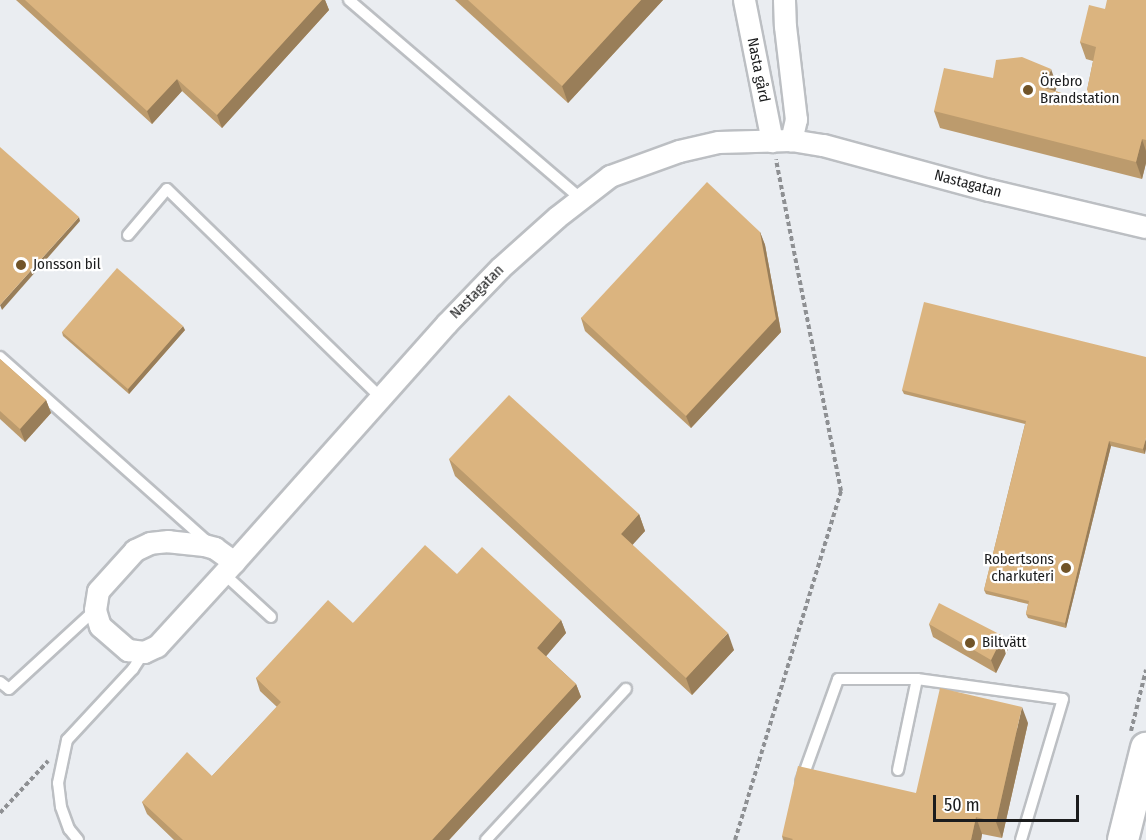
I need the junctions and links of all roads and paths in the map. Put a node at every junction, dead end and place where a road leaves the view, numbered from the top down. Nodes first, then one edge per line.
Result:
1 (349, 0) edge
2 (744, 0) edge
3 (784, 0) edge
4 (782, 140) junction
5 (581, 199) junction
6 (1146, 227) edge
7 (128, 235) dead end
8 (0, 357) edge
9 (380, 397) junction
10 (215, 548) junction
11 (228, 568) junction
12 (95, 610) junction
13 (271, 617) dead end
14 (144, 652) junction
15 (917, 679) junction
16 (0, 682) edge
17 (626, 689) dead end
18 (67, 740) junction
19 (1146, 748) edge
20 (898, 770) dead end
21 (799, 790) edge
22 (0, 813) edge
23 (78, 840) edge
24 (486, 840) edge
25 (735, 840) edge
26 (1021, 840) edge
27 (1123, 840) edge

1 - 5 lane
2 - 4 street, Nasta gård
3 - 4 street
4 - 5 street, Nastagatan
4 - 6 street, Nastagatan
4 - 25 path
5 - 9 street, Nastagatan
7 - 9 lane
8 - 10 lane
9 - 11 street, Nastagatan
10 - 11 street
10 - 12 street
11 - 13 lane
11 - 14 street, Nastagatan
12 - 14 street
12 - 16 lane
14 - 18 lane
15 - 20 lane
15 - 21 lane
15 - 26 lane
17 - 24 lane
18 - 22 path
18 - 23 lane
19 - 27 main road

